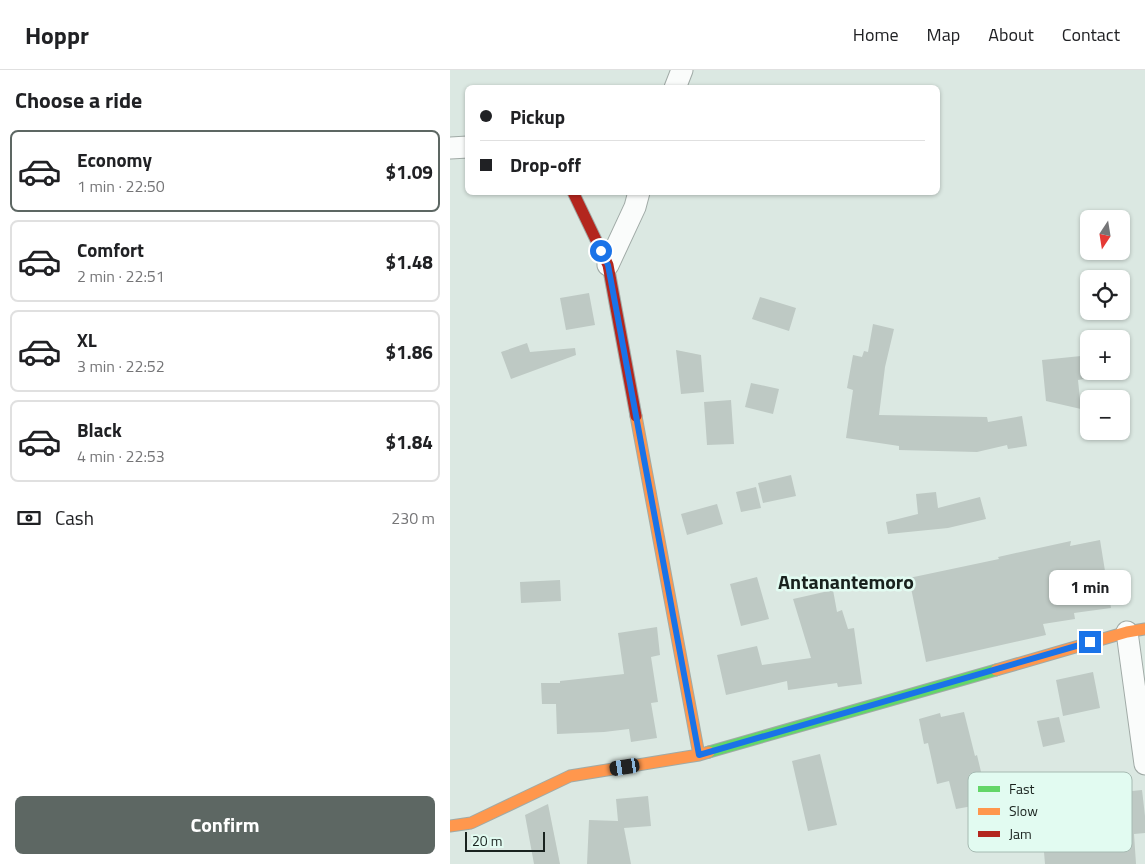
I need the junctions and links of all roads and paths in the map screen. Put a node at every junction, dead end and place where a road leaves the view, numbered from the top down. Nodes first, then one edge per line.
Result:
1 (682, 70) edge
2 (676, 85) edge
3 (465, 147) edge
4 (450, 148) edge
5 (574, 195) edge
6 (639, 195) edge
7 (608, 265) junction
8 (1136, 630) edge
9 (699, 755) junction
10 (1145, 764) edge
11 (450, 826) edge

1 - 2 street
3 - 4 street
5 - 7 street
6 - 7 street
7 - 9 street
8 - 9 street
8 - 10 street
9 - 11 street

